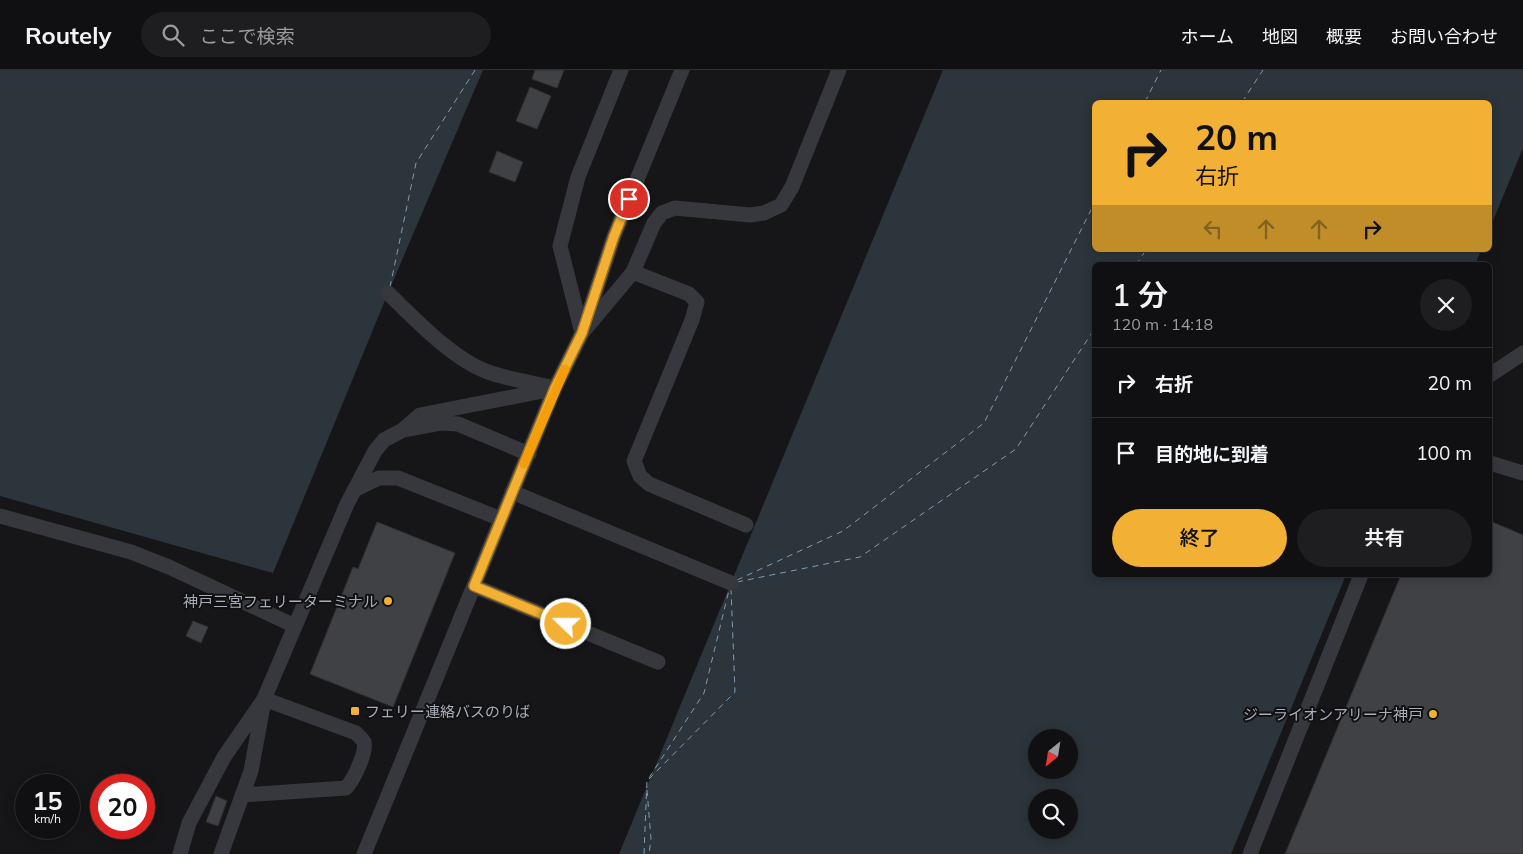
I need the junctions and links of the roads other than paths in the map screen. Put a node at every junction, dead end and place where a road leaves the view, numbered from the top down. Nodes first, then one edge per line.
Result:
1 (621, 70) edge
2 (682, 70) edge
3 (839, 70) edge
4 (633, 272) junction
5 (388, 293) dead end
6 (582, 333) junction
7 (1523, 353) edge
8 (1492, 374) edge
9 (555, 388) junction
10 (403, 430) junction
11 (528, 454) junction
12 (1492, 464) edge
13 (1523, 473) edge
14 (354, 490) junction
15 (512, 492) junction
16 (0, 516) edge
17 (501, 519) junction
18 (746, 525) dead end
19 (1360, 577) edge
20 (731, 583) dead end
21 (474, 586) junction
22 (295, 626) junction
23 (658, 662) dead end
24 (264, 699) junction
25 (242, 796) junction
26 (180, 854) edge
27 (221, 854) edge
28 (364, 854) edge
29 (1250, 854) edge

1 - 6 lane
2 - 6 lane
3 - 4 lane
4 - 6 lane
4 - 18 lane
5 - 9 lane
6 - 9 lane
7 - 8 lane
9 - 10 lane
9 - 11 lane
10 - 11 lane
10 - 14 lane
11 - 15 lane
12 - 13 lane
14 - 17 lane
14 - 22 lane
15 - 17 lane
15 - 20 lane
16 - 22 lane
17 - 21 lane
19 - 29 lane
21 - 23 lane
21 - 28 lane
22 - 24 lane
24 - 25 lane
24 - 25 lane
24 - 26 lane
25 - 27 lane

